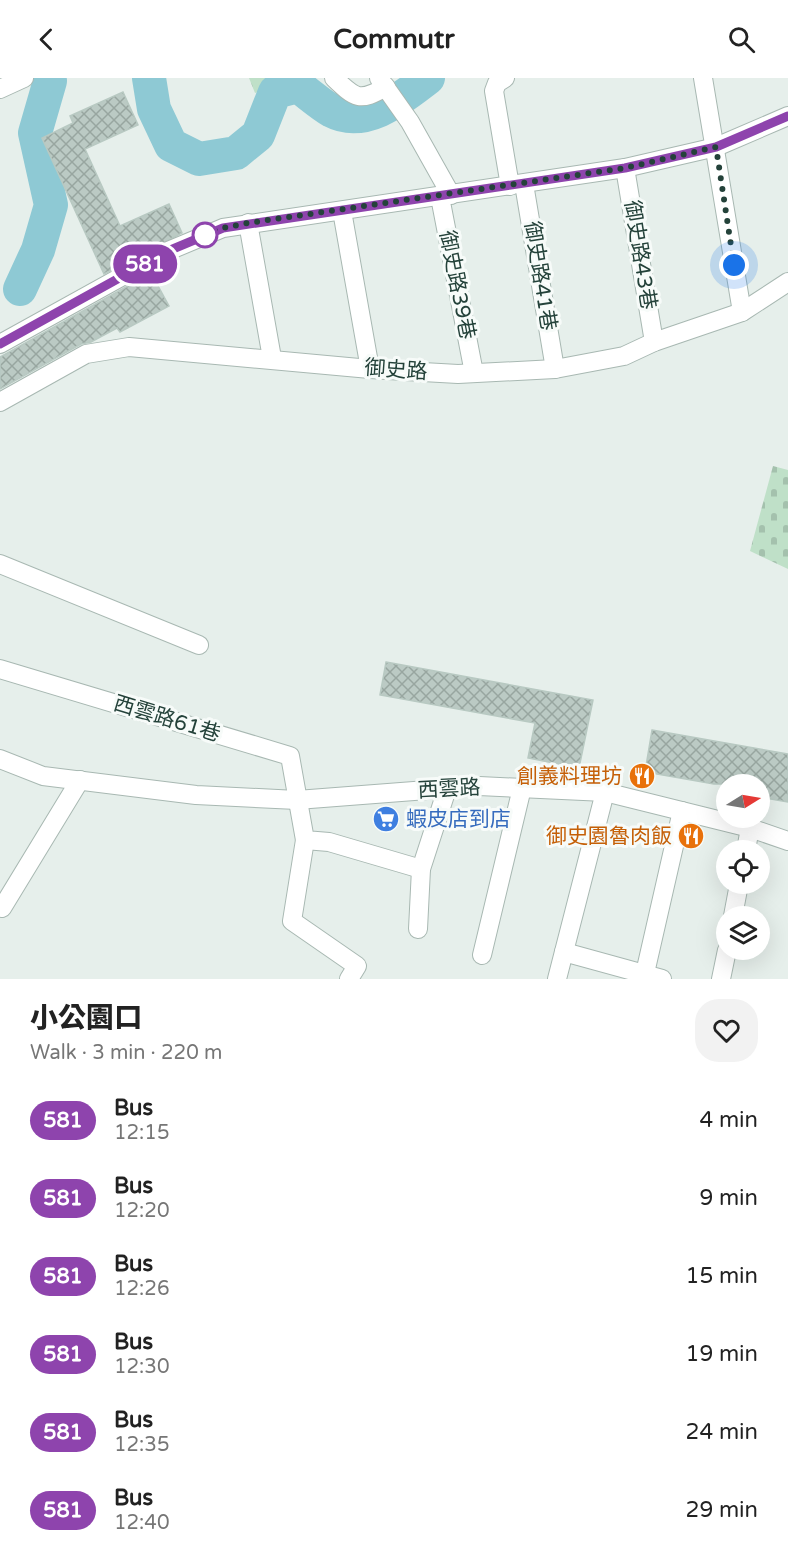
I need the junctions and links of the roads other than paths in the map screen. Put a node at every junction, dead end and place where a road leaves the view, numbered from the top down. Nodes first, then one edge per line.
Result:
1 (24, 78) edge
2 (334, 78) edge
3 (505, 78) edge
4 (703, 78) edge
5 (383, 83) edge
6 (0, 88) edge
7 (788, 116) edge
8 (716, 147) junction
9 (625, 168) junction
10 (517, 185) junction
11 (445, 196) junction
12 (342, 211) junction
13 (248, 223) junction
14 (788, 282) edge
15 (742, 312) junction
16 (654, 342) junction
17 (0, 344) edge
18 (272, 358) junction
19 (370, 369) junction
20 (555, 369) junction
21 (474, 374) junction
22 (0, 402) edge
23 (0, 564) edge
24 (199, 645) dead end
25 (0, 669) edge
26 (0, 759) edge
27 (80, 780) junction
28 (522, 788) junction
29 (447, 789) junction
30 (605, 792) junction
31 (297, 800) junction
32 (682, 811) junction
33 (716, 820) edge
34 (750, 828) joint
35 (305, 840) junction
36 (748, 840) edge
37 (788, 841) edge
38 (421, 868) junction
39 (2, 908) dead end
40 (418, 929) dead end
41 (564, 952) junction
42 (482, 955) dead end
43 (724, 960) edge
44 (653, 976) edge
45 (349, 979) edge
46 (557, 979) edge
47 (721, 979) edge

1 - 6 street
2 - 5 street
3 - 10 street, 御史路41巷
4 - 8 street
5 - 11 street, 御史路39巷
7 - 8 street
8 - 9 street
8 - 15 street
9 - 10 street
9 - 16 street, 御史路43巷
10 - 11 street
10 - 20 street, 御史路41巷
11 - 12 street
11 - 21 street, 御史路39巷
12 - 13 street
12 - 19 street
13 - 17 street
13 - 18 street
14 - 15 street, 御史路
15 - 16 street, 御史路
16 - 20 street, 御史路
18 - 19 street, 御史路
18 - 22 street, 御史路
19 - 21 street, 御史路
20 - 21 street, 御史路
23 - 24 street
25 - 31 street, 西雲路61巷
26 - 27 street, 西雲路
27 - 31 street, 西雲路
27 - 39 street
28 - 29 street, 西雲路
28 - 30 street, 西雲路
28 - 42 street
29 - 31 street, 西雲路
29 - 38 street
30 - 32 street, 西雲路
30 - 41 street
31 - 35 street
32 - 33 street, 西雲路
32 - 44 street
34 - 36 street
34 - 37 street, 西雲路
35 - 38 street
35 - 45 street
38 - 40 street
41 - 44 street
41 - 46 street
43 - 47 street

